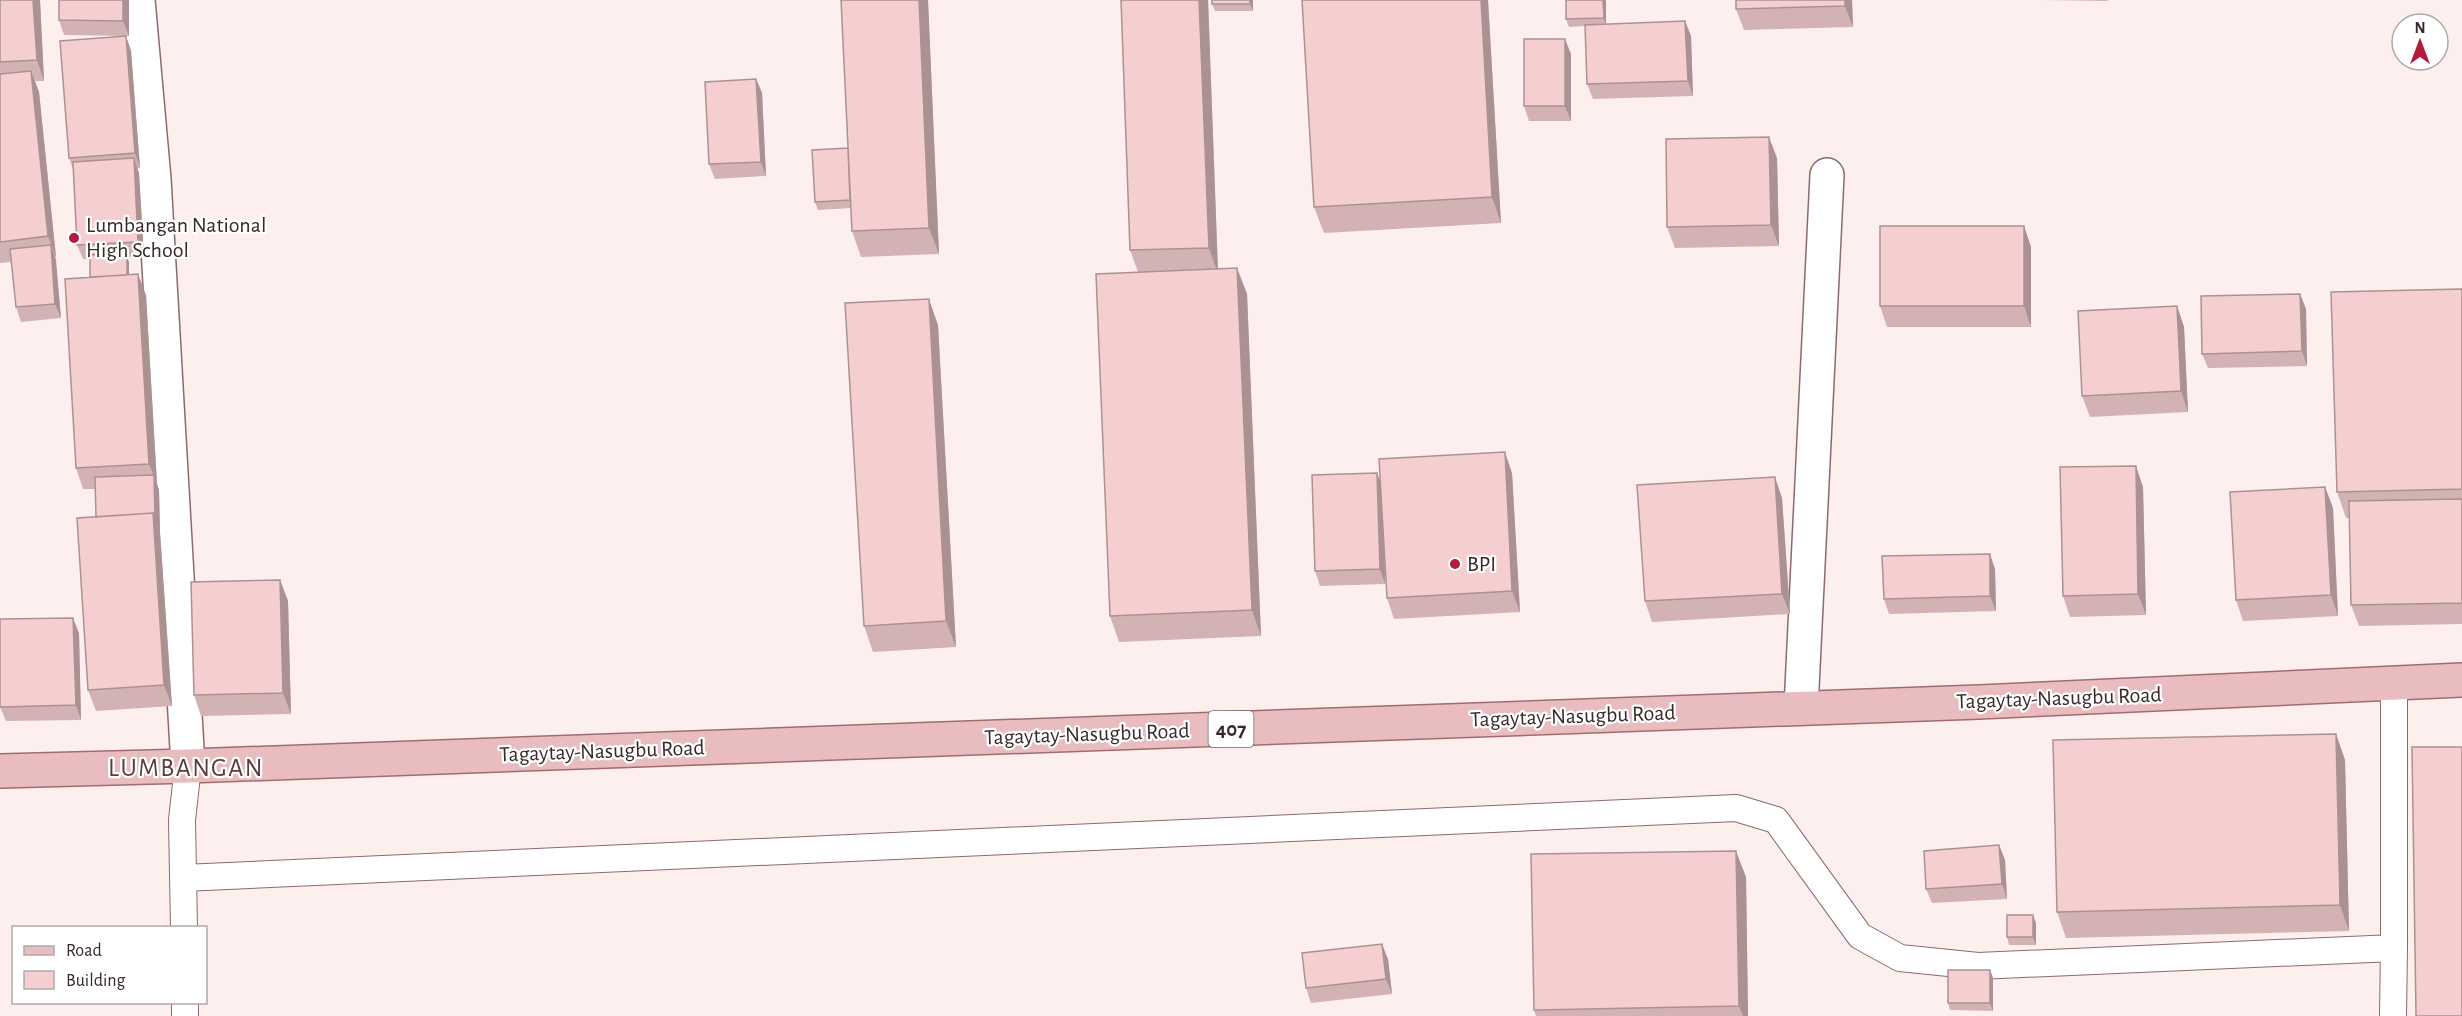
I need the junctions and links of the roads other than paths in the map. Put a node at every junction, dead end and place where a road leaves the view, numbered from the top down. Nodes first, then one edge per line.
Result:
1 (138, 0) edge
2 (1827, 175) dead end
3 (2462, 680) edge
4 (2394, 683) junction
5 (1801, 708) junction
6 (188, 766) junction
7 (0, 771) edge
8 (183, 878) junction
9 (184, 926) edge
10 (2394, 948) junction
11 (2393, 1016) edge

1 - 6 street
2 - 5 street
3 - 4 main road, Tagaytay-Nasugbu Road / 407
4 - 5 main road, Tagaytay-Nasugbu Road / 407
4 - 10 lane
5 - 6 main road, Tagaytay-Nasugbu Road / 407
6 - 7 main road, Tagaytay-Nasugbu Road / 407
6 - 8 lane
8 - 9 lane
8 - 10 lane
10 - 11 lane

